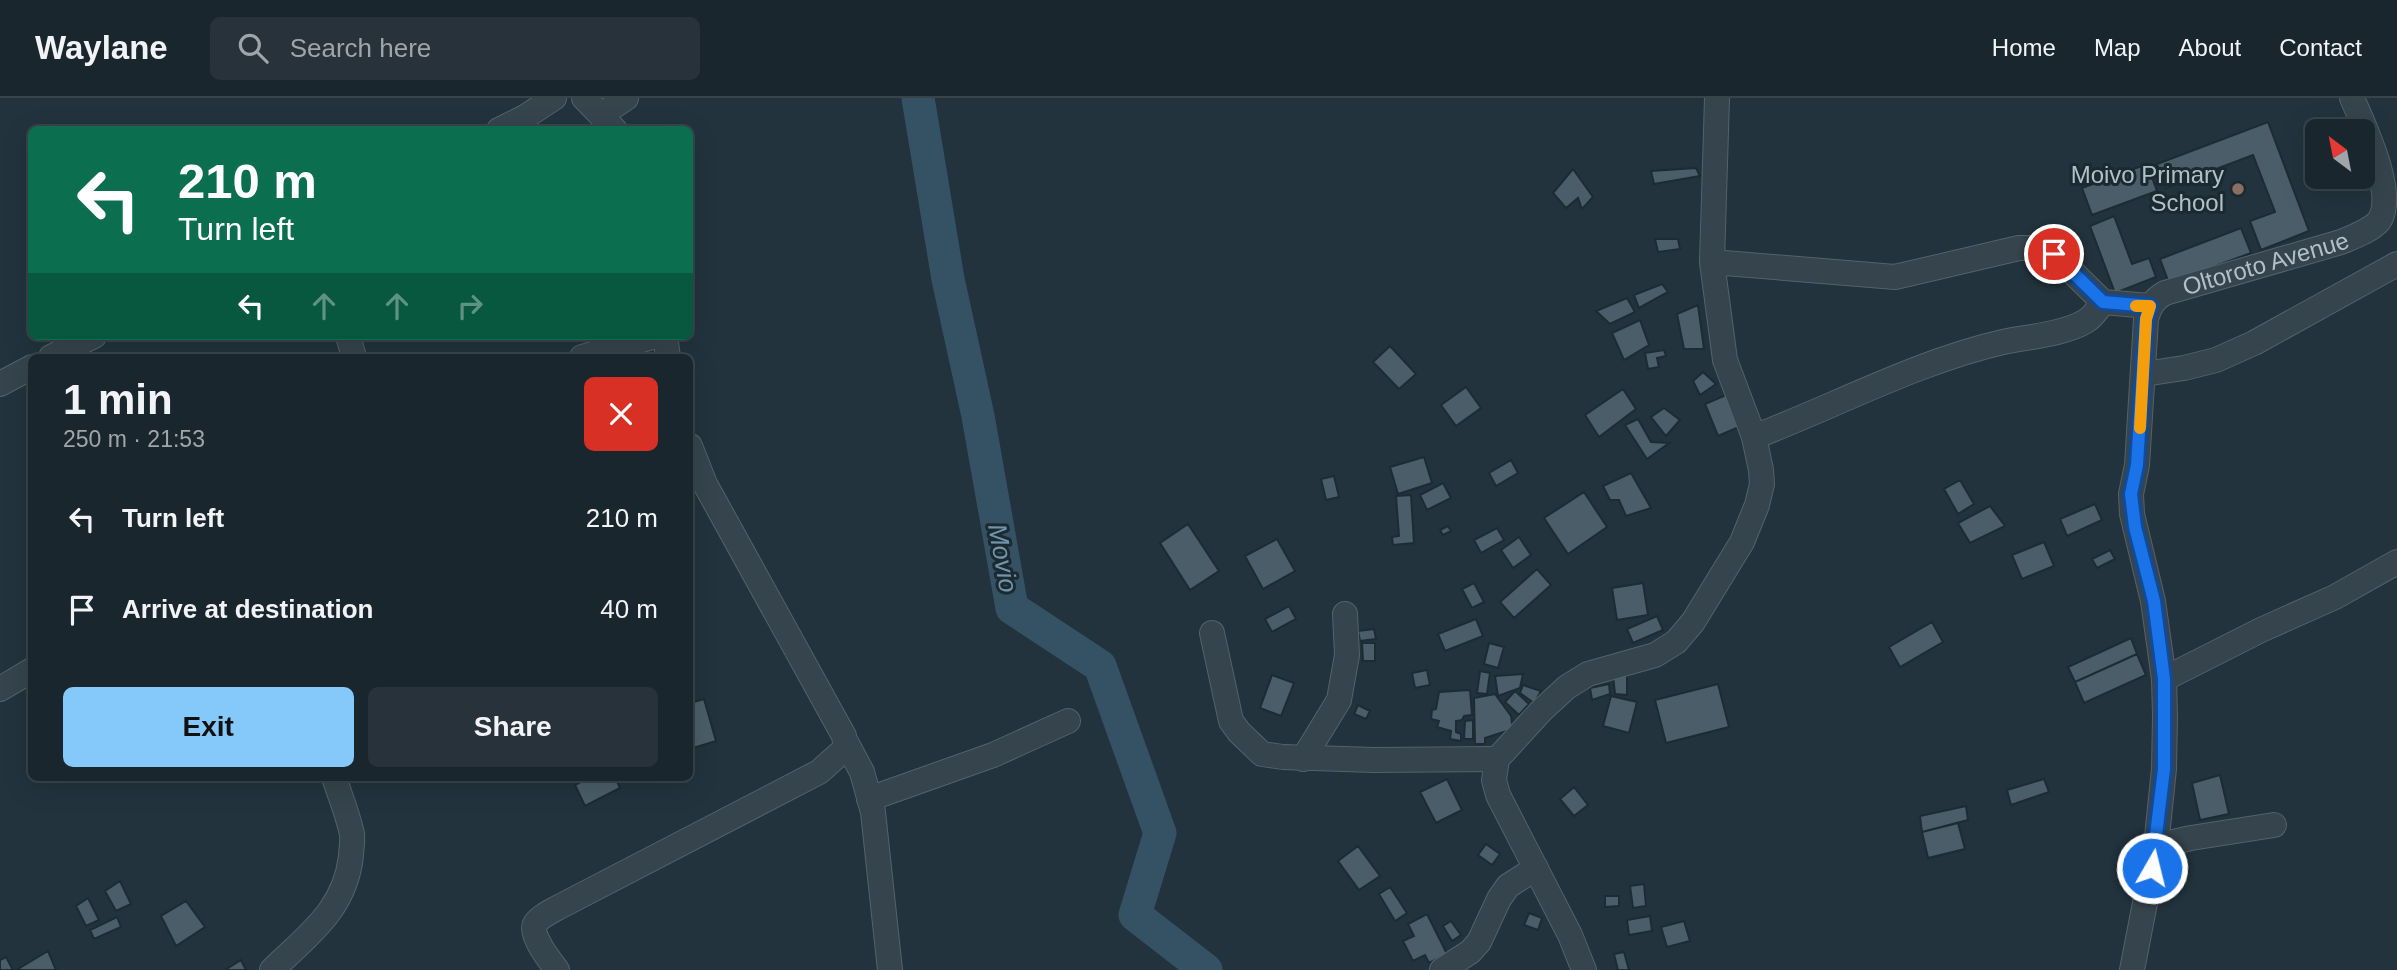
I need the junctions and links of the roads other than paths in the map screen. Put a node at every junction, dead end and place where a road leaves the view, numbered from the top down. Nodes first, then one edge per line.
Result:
1 (554, 98) edge
2 (626, 98) edge
3 (1717, 98) edge
4 (2352, 98) edge
5 (600, 114) edge
6 (507, 126) edge
7 (1712, 262) junction
8 (2397, 264) edge
9 (2103, 302) junction
10 (2150, 306) junction
11 (85, 340) edge
12 (638, 340) edge
13 (57, 354) edge
14 (591, 354) edge
15 (28, 369) edge
16 (2144, 374) junction
17 (0, 384) edge
18 (1754, 437) junction
19 (693, 454) edge
20 (2397, 562) edge
21 (1345, 614) dead end
22 (1212, 633) dead end
23 (28, 672) edge
24 (2164, 679) junction
25 (0, 689) edge
26 (1068, 721) dead end
27 (846, 744) junction
28 (1497, 758) junction
29 (1303, 759) junction
30 (335, 781) edge
31 (869, 799) junction
32 (2274, 825) dead end
33 (2156, 846) junction
34 (1536, 868) junction
35 (272, 970) edge
36 (556, 970) edge
37 (890, 970) edge
38 (1442, 970) edge
39 (1584, 970) edge
40 (2132, 970) edge

1 - 6 street
2 - 5 street
3 - 7 street
4 - 10 street, Oltoroto Avenue
7 - 9 street
7 - 18 street
8 - 16 street
9 - 10 street
9 - 18 street
10 - 16 street
11 - 13 street
12 - 14 street
15 - 17 street
16 - 24 street
18 - 28 street
19 - 27 street
20 - 24 street
21 - 29 street
22 - 29 street
23 - 25 street
24 - 33 street
26 - 31 street
27 - 31 street
27 - 36 street
28 - 29 street
28 - 34 street
30 - 35 street
31 - 37 street
32 - 33 street
33 - 40 street
34 - 38 street
34 - 39 street

